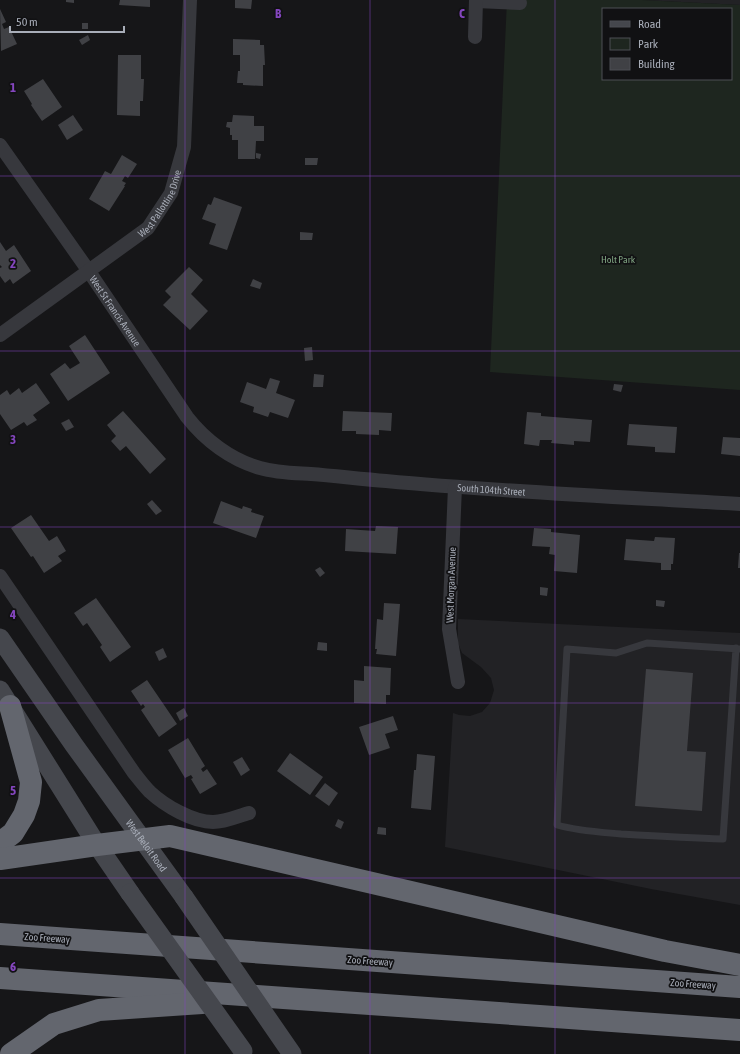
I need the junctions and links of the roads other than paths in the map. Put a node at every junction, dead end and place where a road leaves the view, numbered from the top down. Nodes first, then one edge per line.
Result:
1 (190, 0) edge
2 (476, 1) edge
3 (520, 3) dead end
4 (475, 37) dead end
5 (0, 145) edge
6 (88, 270) junction
7 (0, 335) edge
8 (244, 463) joint
9 (455, 487) junction
10 (740, 504) edge
11 (0, 576) edge
12 (0, 638) edge
13 (738, 649) edge
14 (458, 682) dead end
15 (5, 698) edge
16 (249, 813) dead end
17 (142, 839) junction
18 (0, 843) edge
19 (97, 845) junction
20 (0, 860) edge
21 (0, 934) edge
22 (740, 966) edge
23 (0, 978) edge
24 (740, 987) edge
25 (286, 998) junction
26 (740, 1030) edge
27 (244, 1052) edge
28 (11, 1054) edge
29 (292, 1054) edge

1 - 6 street, West Pallottine Drive
2 - 3 street
2 - 4 street
5 - 6 street, West St Francis Avenue
6 - 7 street, West Pallottine Drive
6 - 8 street, West St Francis Avenue
8 - 9 street, South 104th Street
9 - 10 street, South 104th Street
9 - 14 street, West Morgan Avenue
11 - 16 street
12 - 17 main road, West Beloit Road
13 - 13 lane
15 - 18 highway
15 - 19 main road
17 - 19 highway
17 - 22 highway
17 - 29 main road, West Beloit Road, bridge
19 - 20 highway
19 - 27 main road, bridge
21 - 24 highway, Zoo Freeway
23 - 25 highway
25 - 26 highway
25 - 28 highway

